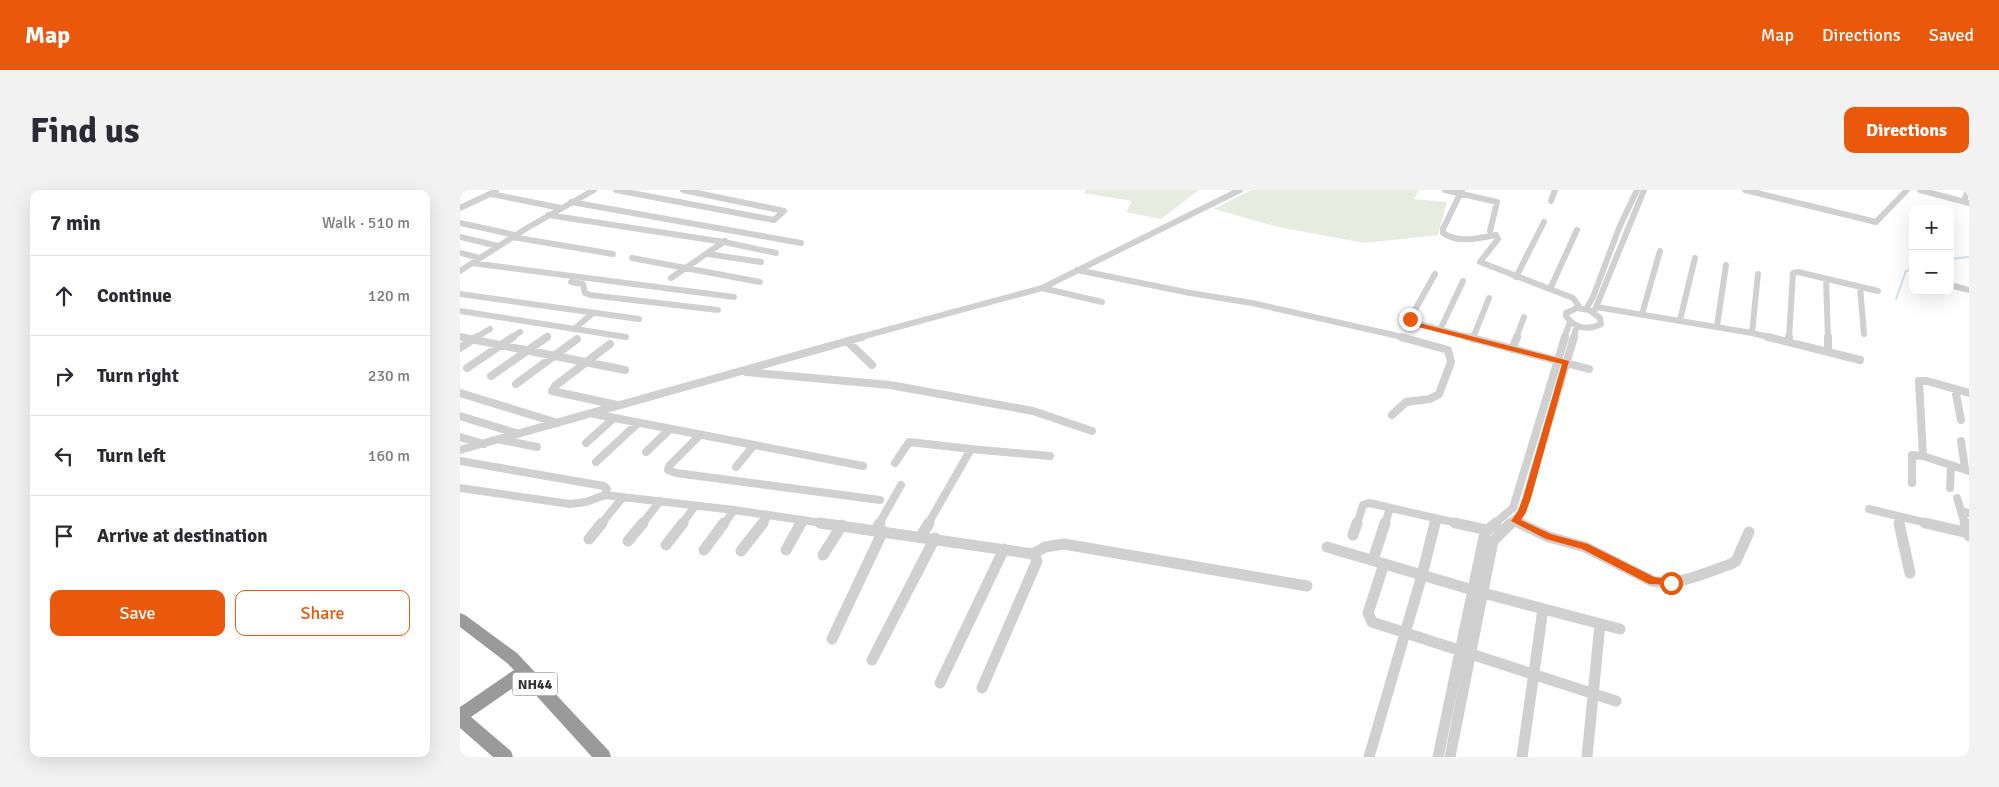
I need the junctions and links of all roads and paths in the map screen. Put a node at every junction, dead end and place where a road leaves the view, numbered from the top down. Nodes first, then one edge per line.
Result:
1 (498, 190) edge
2 (594, 190) edge
3 (616, 190) edge
4 (683, 190) edge
5 (1240, 190) edge
6 (1444, 190) edge
7 (1555, 190) edge
8 (1637, 190) edge
9 (1644, 190) edge
10 (1746, 190) edge
11 (1907, 190) edge
12 (1920, 190) edge
13 (1968, 190) edge
14 (1462, 192) edge
15 (491, 194) junction
16 (736, 200) junction
17 (1551, 201) dead end
18 (571, 202) junction
19 (1966, 202) edge
20 (460, 208) edge
21 (561, 208) junction
22 (721, 210) junction
23 (548, 216) junction
24 (1544, 222) dead end
25 (460, 224) edge
26 (484, 229) junction
27 (1577, 230) dead end
28 (737, 232) junction
29 (1493, 233) junction
30 (514, 236) junction
31 (464, 238) edge
32 (460, 242) edge
33 (724, 242) junction
34 (801, 243) dead end
35 (498, 246) junction
36 (1660, 251) dead end
37 (460, 252) edge
38 (776, 253) dead end
39 (613, 254) dead end
40 (708, 254) junction
41 (632, 258) dead end
42 (1695, 258) dead end
43 (480, 261) junction
44 (761, 262) dead end
45 (1726, 265) dead end
46 (685, 268) junction
47 (461, 269) edge
48 (1077, 270) junction
49 (1435, 274) dead end
50 (1758, 274) dead end
51 (549, 276) junction
52 (1516, 277) junction
53 (671, 278) dead end
54 (1826, 279) junction
55 (1463, 281) dead end
56 (760, 282) dead end
57 (1954, 286) edge
58 (1860, 287) junction
59 (1042, 288) junction
60 (1550, 290) junction
61 (1969, 290) edge
62 (1878, 291) dead end
63 (460, 294) edge
64 (734, 298) dead end
65 (1489, 298) dead end
66 (1102, 302) dead end
67 (1589, 309) junction
68 (718, 310) dead end
69 (460, 311) edge
70 (593, 313) junction
71 (1642, 314) junction
72 (1524, 317) dead end
73 (639, 320) dead end
74 (1680, 320) junction
75 (1574, 324) junction
76 (1717, 326) junction
77 (490, 329) dead end
78 (574, 329) junction
79 (1440, 330) junction
80 (520, 332) dead end
81 (1752, 332) junction
82 (1864, 334) dead end
83 (548, 336) dead end
84 (460, 337) edge
85 (626, 337) dead end
86 (1473, 339) junction
87 (473, 340) junction
88 (577, 340) dead end
89 (847, 341) junction
90 (1789, 341) junction
91 (610, 344) dead end
92 (500, 345) junction
93 (460, 348) edge
94 (1512, 349) junction
95 (528, 350) junction
96 (1828, 351) junction
97 (554, 356) junction
98 (1860, 360) dead end
99 (586, 362) junction
100 (1561, 362) junction
101 (872, 365) dead end
102 (466, 368) dead end
103 (1589, 368) dead end
104 (625, 370) dead end
105 (741, 372) junction
106 (491, 376) dead end
107 (516, 384) dead end
108 (1955, 389) junction
109 (1969, 393) edge
110 (460, 394) edge
111 (619, 406) junction
112 (591, 414) junction
113 (1392, 415) dead end
114 (460, 416) edge
115 (614, 418) junction
116 (1961, 420) dead end
117 (558, 423) junction
118 (638, 423) junction
119 (670, 429) junction
120 (1092, 431) dead end
121 (519, 434) junction
122 (700, 435) junction
123 (460, 437) edge
124 (500, 440) junction
125 (1962, 440) dead end
126 (586, 443) dead end
127 (484, 444) junction
128 (754, 445) junction
129 (537, 447) dead end
130 (971, 449) junction
131 (460, 450) edge
132 (646, 452) dead end
133 (1050, 456) dead end
134 (1923, 456) junction
135 (460, 461) edge
136 (596, 462) dead end
137 (895, 463) dead end
138 (1951, 465) junction
139 (863, 466) dead end
140 (736, 467) dead end
141 (1967, 470) edge
142 (1912, 483) dead end
143 (901, 485) dead end
144 (460, 488) edge
145 (1950, 488) dead end
146 (605, 495) junction
147 (623, 496) junction
148 (1957, 498) dead end
149 (880, 500) dead end
150 (660, 501) junction
151 (695, 506) junction
152 (1390, 508) junction
153 (1869, 509) dead end
154 (734, 510) junction
155 (1965, 512) edge
156 (768, 516) junction
157 (1898, 516) junction
158 (1436, 519) junction
159 (803, 520) junction
160 (1516, 521) junction
161 (842, 525) junction
162 (1487, 530) junction
163 (880, 531) junction
164 (1749, 532) dead end
165 (1353, 535) dead end
166 (1969, 535) edge
167 (921, 536) junction
168 (935, 538) junction
169 (589, 539) dead end
170 (628, 541) dead end
171 (666, 545) dead end
172 (1327, 547) dead end
173 (1004, 549) junction
174 (704, 550) dead end
175 (786, 550) dead end
176 (740, 551) dead end
177 (1034, 554) junction
178 (823, 555) dead end
179 (1373, 560) junction
180 (1384, 564) junction
181 (1910, 573) dead end
182 (1422, 575) junction
183 (1307, 586) dead end
184 (1478, 592) junction
185 (1543, 609) junction
186 (460, 619) edge
187 (1600, 624) junction
188 (1620, 629) dead end
189 (1405, 633) junction
190 (832, 639) dead end
191 (1466, 653) junction
192 (872, 660) dead end
193 (524, 672) junction
194 (1533, 674) junction
195 (940, 683) dead end
196 (982, 688) dead end
197 (1593, 694) junction
198 (1616, 701) dead end
199 (460, 717) edge
200 (505, 757) edge
201 (603, 757) edge
202 (1369, 757) edge
203 (1438, 757) edge
204 (1450, 757) edge
205 (1522, 757) edge
206 (1587, 757) edge

1 - 15 street
2 - 18 street
3 - 22 street
4 - 16 street
5 - 48 street
6 - 14 street
7 - 17 street
8 - 67 street
9 - 67 street
10 - 11 street
12 - 19 street
13 - 19 street
14 - 29 street
14 - 29 street
15 - 20 street
15 - 21 street
16 - 22 street
16 - 22 street
18 - 21 street
18 - 28 street
21 - 23 street
23 - 30 street
23 - 33 street
24 - 52 street
25 - 26 street
26 - 30 street
26 - 31 street
27 - 60 street
28 - 33 street
28 - 34 street
29 - 52 street
30 - 35 street
30 - 39 street
31 - 32 street
31 - 35 street
33 - 38 street
33 - 40 street
35 - 43 street
36 - 71 street
37 - 43 street
40 - 44 street
40 - 46 street
41 - 46 street
42 - 74 street
43 - 47 street
43 - 51 street
45 - 76 street
46 - 53 street
46 - 56 street
48 - 59 street
48 - 113 street
49 - 79 street
50 - 81 street
51 - 64 street
51 - 68 street
52 - 60 street
54 - 58 street
54 - 90 street
54 - 96 street
55 - 79 street
57 - 61 street
58 - 62 street
58 - 82 street
59 - 66 street
59 - 89 street
60 - 67 street
63 - 70 street
65 - 86 street
67 - 71 street
67 - 75 street
67 - 75 street
69 - 78 street
70 - 73 street
70 - 78 street
71 - 74 street
72 - 94 street
74 - 76 street
75 - 100 street
76 - 81 street
77 - 87 street
78 - 85 street
79 - 86 street
80 - 92 street
81 - 90 street
83 - 95 street
84 - 87 street
86 - 94 street
87 - 92 street
87 - 93 street
88 - 97 street
89 - 101 street
89 - 105 street
90 - 96 street
91 - 99 street
92 - 95 street
92 - 102 street
94 - 100 street
95 - 97 street
95 - 106 street
96 - 98 street
97 - 99 street
97 - 107 street
99 - 104 street
99 - 111 street
100 - 103 street
100 - 160 street
100 - 162 street
105 - 111 street
105 - 120 street
108 - 109 street
108 - 116 street
108 - 134 street
110 - 117 street
111 - 112 street
112 - 115 street
112 - 117 street
114 - 121 street
115 - 118 street
115 - 126 street
117 - 121 street
118 - 119 street
118 - 136 street
119 - 122 street
119 - 132 street
121 - 124 street
122 - 128 street
122 - 149 street
123 - 127 street
124 - 127 street
124 - 129 street
125 - 141 street
127 - 131 street
128 - 139 street
128 - 140 street
130 - 133 street
130 - 137 street
130 - 167 street
134 - 138 street
134 - 142 street
135 - 146 street
138 - 141 street
138 - 145 street
143 - 163 street
144 - 146 street
146 - 147 street
147 - 150 street
147 - 169 street
148 - 155 street
150 - 151 street
150 - 170 street
151 - 154 street
151 - 171 street
152 - 158 street
152 - 165 street
152 - 179 street
153 - 157 street
154 - 156 street
154 - 174 street
155 - 166 street
156 - 159 street
156 - 176 street
157 - 166 street
157 - 181 street
158 - 162 street
158 - 182 street
159 - 161 street
159 - 175 street
160 - 164 street
160 - 184 street
161 - 163 street
161 - 178 street
162 - 184 street
163 - 167 street
163 - 190 street
167 - 168 street
168 - 173 street
168 - 192 street
172 - 179 street
173 - 177 street
173 - 195 street
177 - 183 street
177 - 196 street
179 - 180 street
180 - 182 street
180 - 189 street
182 - 184 street
182 - 189 street
184 - 185 street
184 - 191 street
185 - 187 street
185 - 194 street
186 - 193 highway, NH44
187 - 188 street
187 - 197 street
189 - 191 street
189 - 202 street
191 - 194 street
191 - 203 street
191 - 204 street
193 - 199 highway
193 - 201 highway, NH44
194 - 197 street
194 - 205 street
197 - 198 street
197 - 206 street
199 - 200 highway

